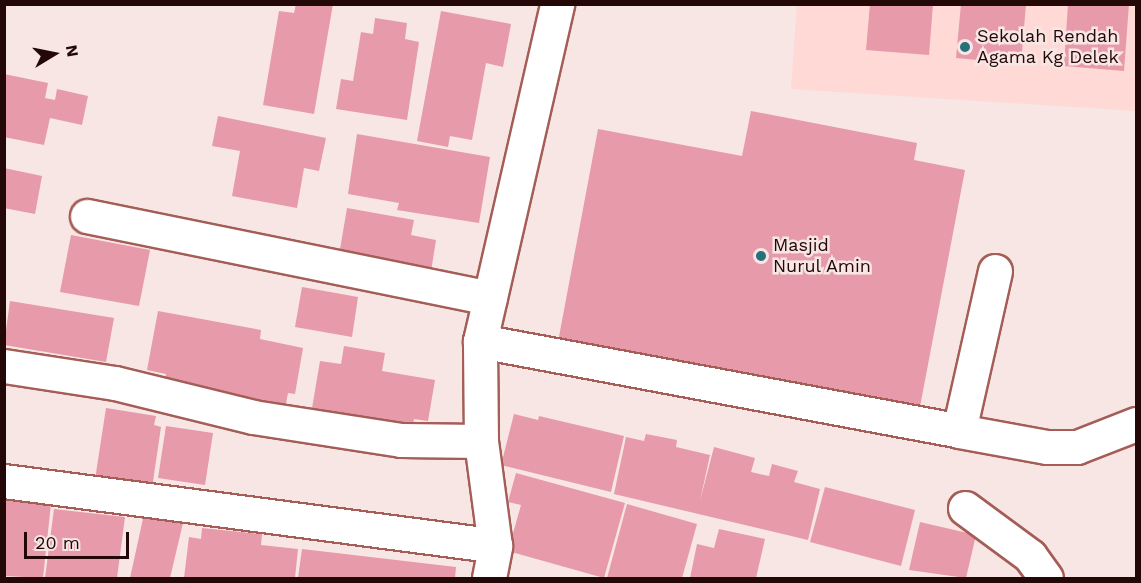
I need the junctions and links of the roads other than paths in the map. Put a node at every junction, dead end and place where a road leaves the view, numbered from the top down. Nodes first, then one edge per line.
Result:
1 (557, 4) edge
2 (87, 216) dead end
3 (995, 271) dead end
4 (489, 298) junction
5 (480, 341) junction
6 (4, 366) edge
7 (1137, 424) edge
8 (959, 431) junction
9 (481, 441) junction
10 (4, 481) edge
11 (965, 508) dead end
12 (497, 569) edge
13 (1046, 579) edge

1 - 4 street
2 - 4 street
3 - 8 street
4 - 5 street
5 - 8 street
5 - 9 street
6 - 9 street
7 - 8 street
9 - 12 street
10 - 12 street
11 - 13 street

